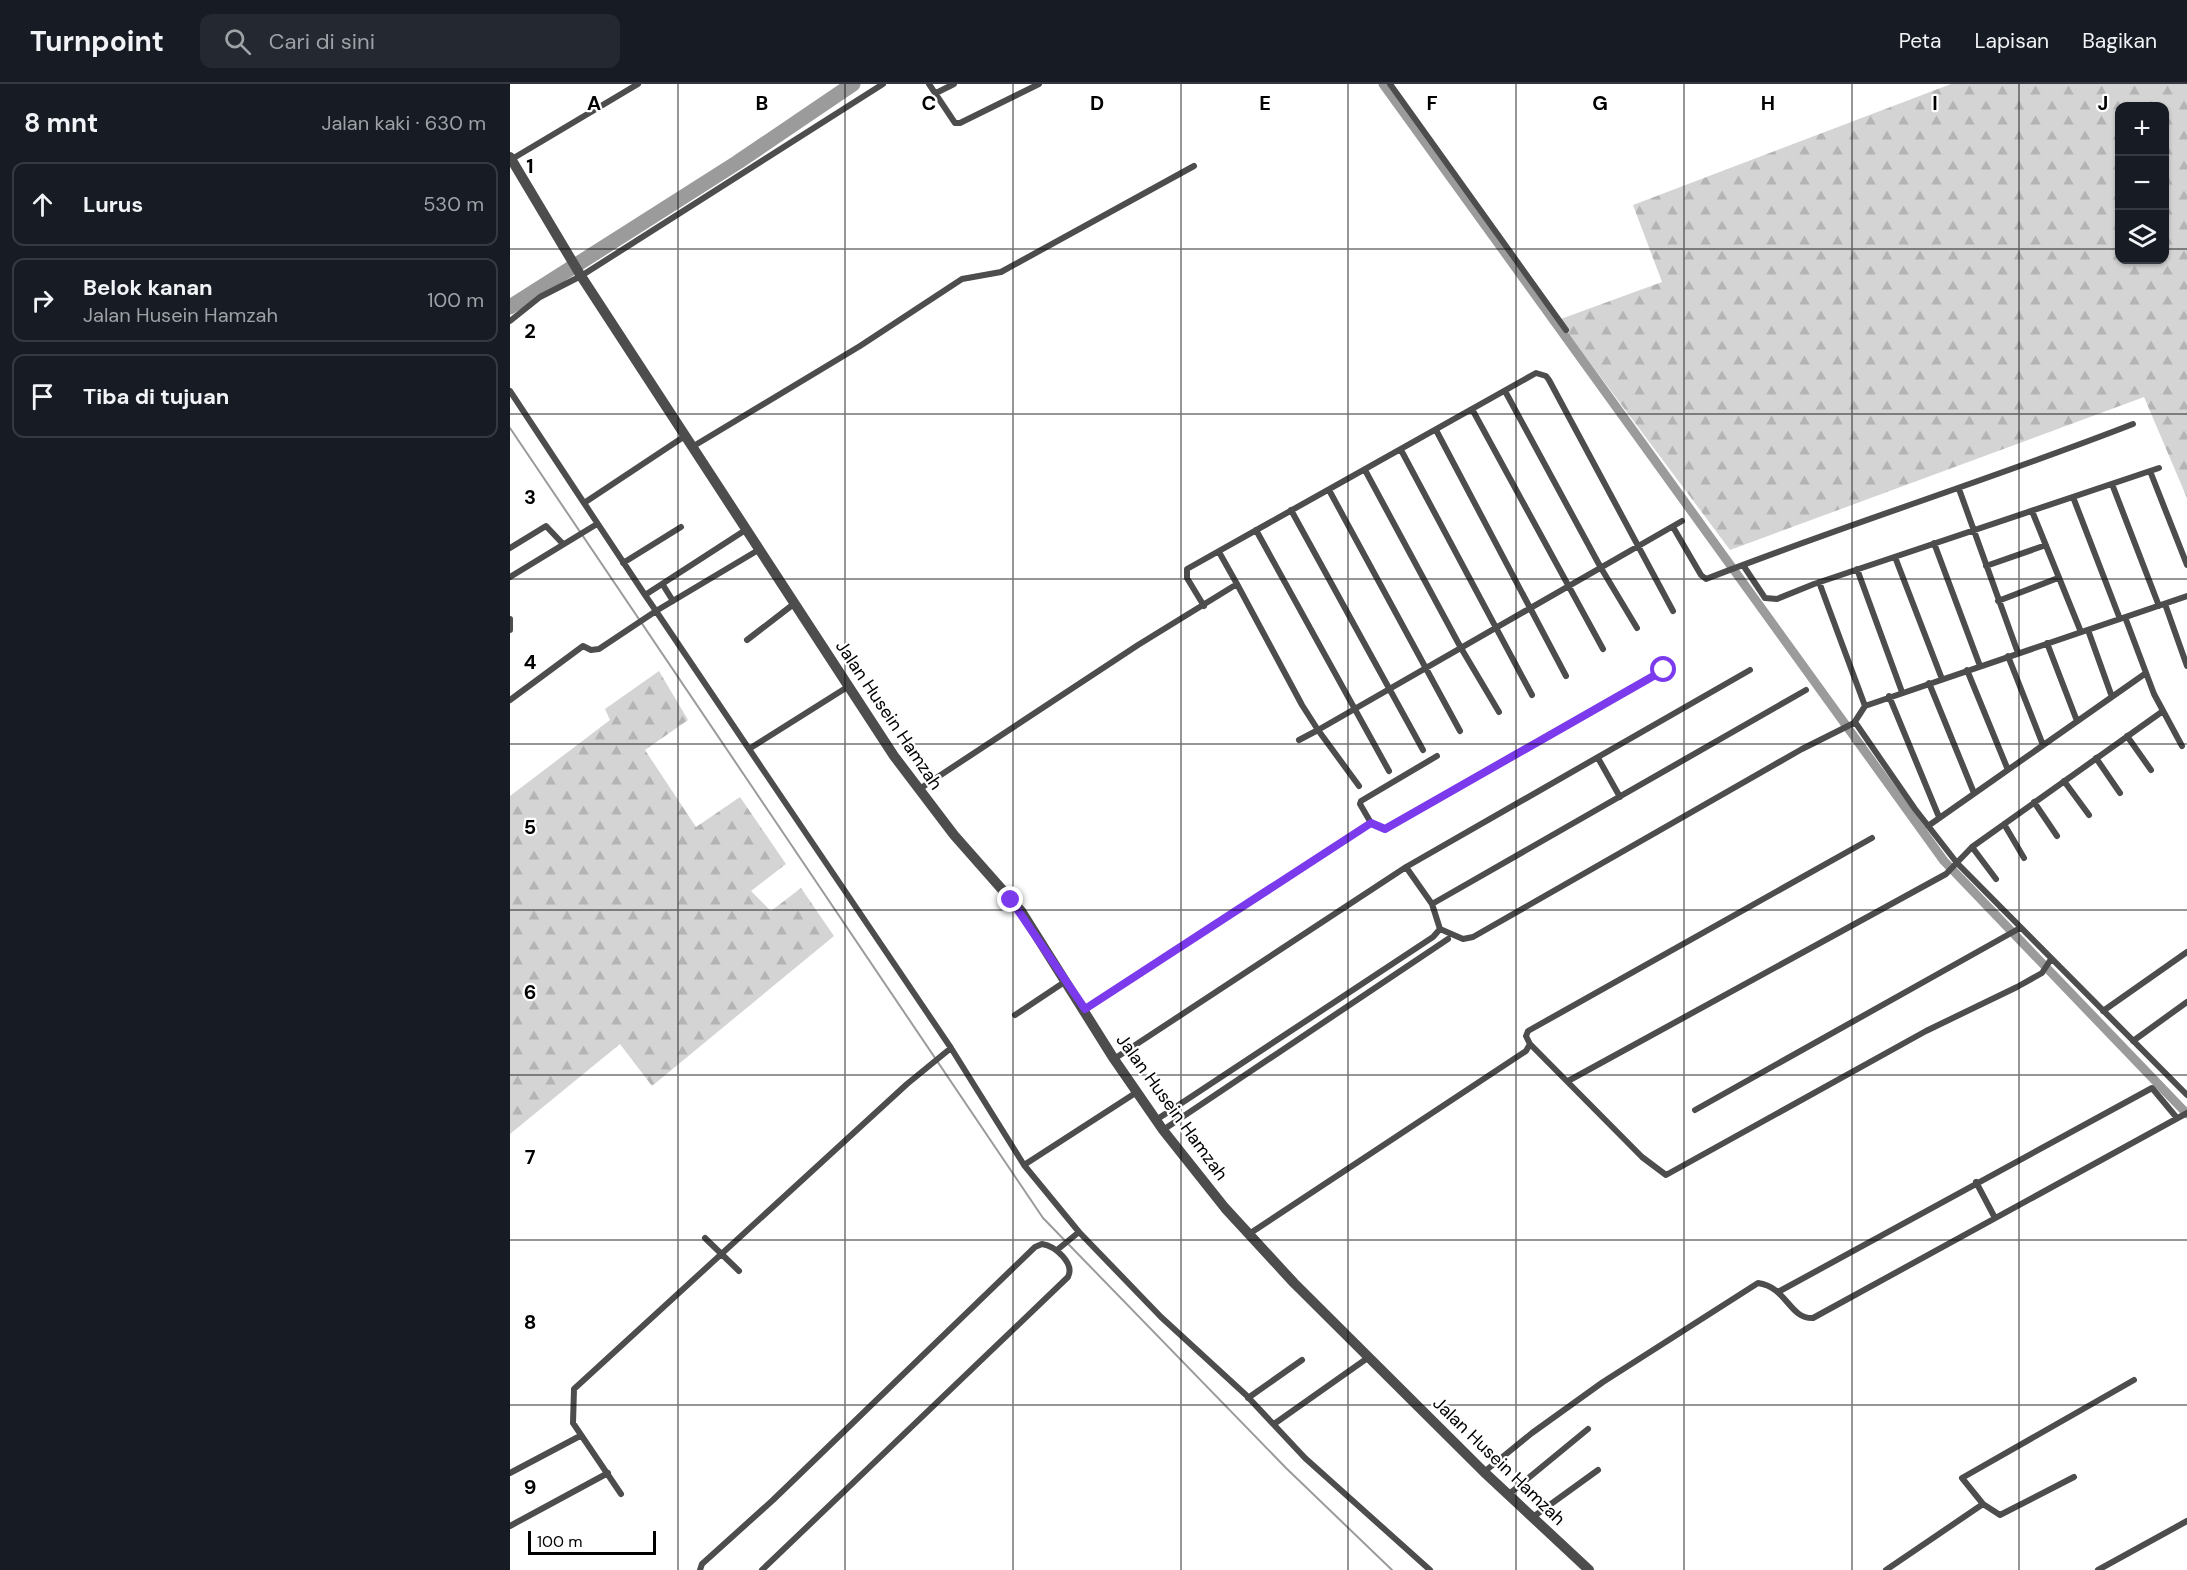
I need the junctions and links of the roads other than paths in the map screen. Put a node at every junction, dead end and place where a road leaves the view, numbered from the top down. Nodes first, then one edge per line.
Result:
1 (638, 84) edge
2 (883, 84) edge
3 (929, 84) edge
4 (954, 84) edge
5 (1039, 84) edge
6 (1390, 84) edge
7 (936, 93) junction
8 (511, 158) edge
9 (1194, 166) dead end
10 (579, 274) junction
11 (510, 321) edge
12 (1566, 330) dead end
13 (510, 391) edge
14 (1505, 391) junction
15 (1472, 409) junction
16 (2133, 424) dead end
17 (1436, 430) junction
18 (685, 436) junction
19 (692, 447) junction
20 (1401, 450) junction
21 (2159, 468) dead end
22 (1365, 470) junction
23 (2150, 471) junction
24 (2112, 484) junction
25 (1959, 489) junction
26 (1329, 490) junction
27 (2073, 497) junction
28 (584, 503) junction
29 (1291, 510) junction
30 (2032, 511) junction
31 (1682, 521) dead end
32 (594, 525) junction
33 (1673, 526) junction
34 (681, 527) dead end
35 (747, 529) junction
36 (1256, 530) junction
37 (1972, 531) junction
38 (1934, 543) junction
39 (563, 544) junction
40 (2046, 545) junction
41 (1638, 546) junction
42 (510, 548) edge
43 (760, 549) junction
44 (1219, 552) junction
45 (1895, 557) junction
46 (623, 563) junction
47 (2187, 565) edge
48 (1740, 566) junction
49 (1986, 566) junction
50 (1601, 568) junction
51 (1857, 569) junction
52 (510, 578) edge
53 (2058, 578) junction
54 (1819, 582) junction
55 (1237, 584) junction
56 (663, 585) junction
57 (1567, 587) junction
58 (645, 595) junction
59 (2187, 596) edge
60 (673, 601) junction
61 (1998, 601) junction
62 (795, 603) junction
63 (2162, 605) junction
64 (1204, 606) junction
65 (1531, 607) junction
66 (1673, 611) dead end
67 (654, 612) junction
68 (510, 618) edge
69 (2123, 618) junction
70 (1496, 628) junction
71 (1637, 628) dead end
72 (510, 630) edge
73 (2084, 631) junction
74 (747, 640) dead end
75 (2047, 643) junction
76 (1461, 648) junction
77 (1603, 649) dead end
78 (2018, 653) junction
79 (2008, 656) junction
80 (1980, 666) junction
81 (2187, 666) edge
82 (1425, 668) junction
83 (1664, 670) dead end
84 (1750, 670) dead end
85 (1967, 670) junction
86 (2146, 673) junction
87 (1566, 676) dead end
88 (1941, 679) junction
89 (1929, 683) junction
90 (849, 686) junction
91 (1390, 690) junction
92 (1806, 690) dead end
93 (1902, 692) junction
94 (1532, 695) dead end
95 (1889, 696) junction
96 (2112, 697) junction
97 (510, 700) edge
98 (1865, 706) junction
99 (1355, 710) junction
100 (2163, 711) junction
101 (1499, 712) dead end
102 (2077, 721) junction
103 (1855, 723) junction
104 (1318, 730) junction
105 (1460, 731) dead end
106 (2127, 736) junction
107 (1299, 740) dead end
108 (2043, 745) junction
109 (2182, 746) dead end
110 (749, 749) junction
111 (1423, 750) dead end
112 (1437, 756) dead end
113 (1598, 758) junction
114 (2096, 758) junction
115 (2008, 770) junction
116 (2151, 770) dead end
117 (1389, 771) dead end
118 (2064, 780) junction
119 (1359, 786) dead end
120 (917, 790) junction
121 (1974, 793) junction
122 (2120, 793) dead end
123 (1620, 797) junction
124 (2034, 802) junction
125 (2089, 814) dead end
126 (1939, 817) junction
127 (1371, 823) junction
128 (2004, 824) junction
129 (1928, 826) junction
130 (2057, 836) dead end
131 (1872, 838) dead end
132 (1972, 847) junction
133 (2024, 858) dead end
134 (1957, 863) junction
135 (1406, 867) junction
136 (1996, 879) dead end
137 (1432, 904) junction
138 (1440, 929) junction
139 (2020, 929) junction
140 (1448, 939) dead end
141 (1421, 946) junction
142 (2187, 952) edge
143 (1426, 955) junction
144 (2051, 960) junction
145 (1067, 980) junction
146 (2187, 1002) edge
147 (1085, 1009) junction
148 (2103, 1011) junction
149 (1015, 1015) dead end
150 (2133, 1041) junction
151 (1530, 1044) junction
152 (948, 1051) junction
153 (1114, 1059) junction
154 (1240, 1064) junction
155 (1246, 1074) junction
156 (1568, 1081) junction
157 (1137, 1092) junction
158 (2187, 1095) edge
159 (1695, 1110) dead end
160 (2182, 1116) edge
161 (1156, 1120) junction
162 (1163, 1130) junction
163 (1024, 1165) junction
164 (1976, 1182) junction
165 (1995, 1218) junction
166 (1077, 1234) junction
167 (1249, 1234) junction
168 (705, 1238) dead end
169 (1059, 1248) junction
170 (722, 1255) junction
171 (739, 1271) dead end
172 (1778, 1292) junction
173 (1370, 1357) junction
174 (1302, 1360) dead end
175 (2134, 1380) dead end
176 (1248, 1398) junction
177 (1274, 1424) junction
178 (1588, 1429) dead end
179 (580, 1436) junction
180 (1598, 1470) dead end
181 (1484, 1472) junction
182 (510, 1473) edge
183 (608, 1473) junction
184 (2073, 1477) dead end
185 (621, 1494) dead end
186 (1509, 1494) junction
187 (1983, 1504) junction
188 (1533, 1517) junction
189 (2187, 1521) edge
190 (510, 1526) edge
191 (700, 1570) edge
192 (762, 1570) edge
193 (1430, 1570) edge
194 (1589, 1570) edge
195 (1886, 1570) edge
196 (2098, 1570) edge

1 - 8 street
2 - 10 street
3 - 7 street
4 - 7 street
5 - 7 street
6 - 12 street
8 - 10 street, Jalan Husein Hamzah
9 - 19 street
10 - 11 street
10 - 18 street, Jalan Husein Hamzah
13 - 28 street
14 - 15 street
14 - 41 street
14 - 50 street
15 - 17 street
15 - 57 street
16 - 25 street
17 - 20 street
17 - 65 street
18 - 19 street, Jalan Husein Hamzah
18 - 28 street
19 - 35 street, Jalan Husein Hamzah
20 - 22 street
20 - 70 street
21 - 23 street
22 - 26 street
22 - 76 street
23 - 24 street
23 - 47 street
24 - 27 street
24 - 63 street
25 - 37 street
25 - 48 street
26 - 29 street
26 - 82 street
27 - 30 street
27 - 69 street
28 - 32 street
29 - 36 street
29 - 91 street
30 - 37 street
30 - 40 street
31 - 33 street
32 - 39 street
32 - 46 street
33 - 41 street
33 - 48 street
34 - 46 street
35 - 43 street, Jalan Husein Hamzah
35 - 56 street
36 - 44 street
36 - 99 street
37 - 38 street
37 - 49 street
38 - 45 street
38 - 80 street
39 - 42 street
39 - 52 street
40 - 49 street
40 - 53 street
41 - 50 street
41 - 66 street
43 - 60 street
43 - 62 street, Jalan Husein Hamzah
44 - 55 street
44 - 64 street
45 - 51 street
45 - 88 street
46 - 58 street
48 - 54 street
49 - 61 street
50 - 57 street
50 - 71 street
51 - 54 street
51 - 93 street
53 - 61 street
53 - 73 street
54 - 98 street
55 - 64 street
55 - 104 street
56 - 58 street
56 - 60 street
57 - 65 street
57 - 77 street
58 - 67 street
59 - 63 street
60 - 67 street
61 - 78 street
62 - 74 street
62 - 90 street, Jalan Husein Hamzah
63 - 69 street
63 - 81 street
64 - 120 street
65 - 70 street
65 - 87 street
67 - 97 street
67 - 110 street
68 - 72 street
69 - 73 street
69 - 86 street
70 - 76 street
70 - 94 street
73 - 75 street
73 - 96 street
75 - 78 street
75 - 102 street
76 - 82 street
76 - 101 street
78 - 79 street
79 - 80 street
79 - 108 street
80 - 85 street
82 - 91 street
82 - 105 street
83 - 127 street
84 - 113 street
85 - 88 street
85 - 115 street
86 - 96 street
86 - 100 street
88 - 89 street
89 - 93 street
89 - 121 street
90 - 110 street
90 - 120 street, Jalan Husein Hamzah
91 - 99 street
91 - 111 street
92 - 123 street
93 - 95 street
95 - 98 street
95 - 126 street
96 - 102 street
98 - 103 street
99 - 104 street
99 - 117 street
100 - 106 street
100 - 109 street
102 - 108 street
103 - 129 street
103 - 138 street
104 - 107 street
104 - 119 street
106 - 114 street
106 - 116 street
108 - 115 street
110 - 152 street
112 - 127 street
113 - 123 street
113 - 135 street
114 - 118 street
114 - 122 street
115 - 121 street
118 - 124 street
118 - 125 street
120 - 145 street, Jalan Husein Hamzah
121 - 126 street
123 - 137 street
124 - 128 street
124 - 130 street
126 - 129 street
127 - 147 street
128 - 132 street
128 - 133 street
129 - 134 street
131 - 151 street
132 - 134 street
132 - 136 street
134 - 139 street
134 - 156 street
135 - 137 street
135 - 153 street
137 - 138 street
138 - 141 street
139 - 144 street
139 - 159 street
140 - 143 street
141 - 143 street
141 - 154 street
142 - 148 street
143 - 155 street
144 - 148 street
144 - 156 street
145 - 147 street, Jalan Husein Hamzah
145 - 149 street
146 - 150 street
147 - 153 street, Jalan Husein Hamzah
148 - 150 street
150 - 158 street
151 - 156 street
151 - 167 street
152 - 163 street
152 - 170 street
153 - 157 street, Jalan Husein Hamzah
154 - 155 street
154 - 161 street
155 - 162 street
157 - 161 street, Jalan Husein Hamzah
157 - 163 street
160 - 164 street
160 - 165 street
161 - 162 street, Jalan Husein Hamzah
162 - 167 street, Jalan Husein Hamzah
163 - 166 street
164 - 165 street
164 - 172 street
165 - 172 street
166 - 169 street
166 - 176 street
167 - 173 street, Jalan Husein Hamzah
168 - 170 street
169 - 191 street
169 - 192 street
170 - 171 street
170 - 179 street
172 - 181 street
173 - 177 street
173 - 181 street, Jalan Husein Hamzah
174 - 176 street
175 - 187 street
176 - 177 street
177 - 193 street
178 - 186 street
179 - 182 street
179 - 183 street
180 - 188 street
181 - 186 street, Jalan Husein Hamzah
183 - 185 street
183 - 190 street
184 - 187 street
186 - 188 street, Jalan Husein Hamzah
187 - 195 street
188 - 194 street, Jalan Husein Hamzah
189 - 196 street

